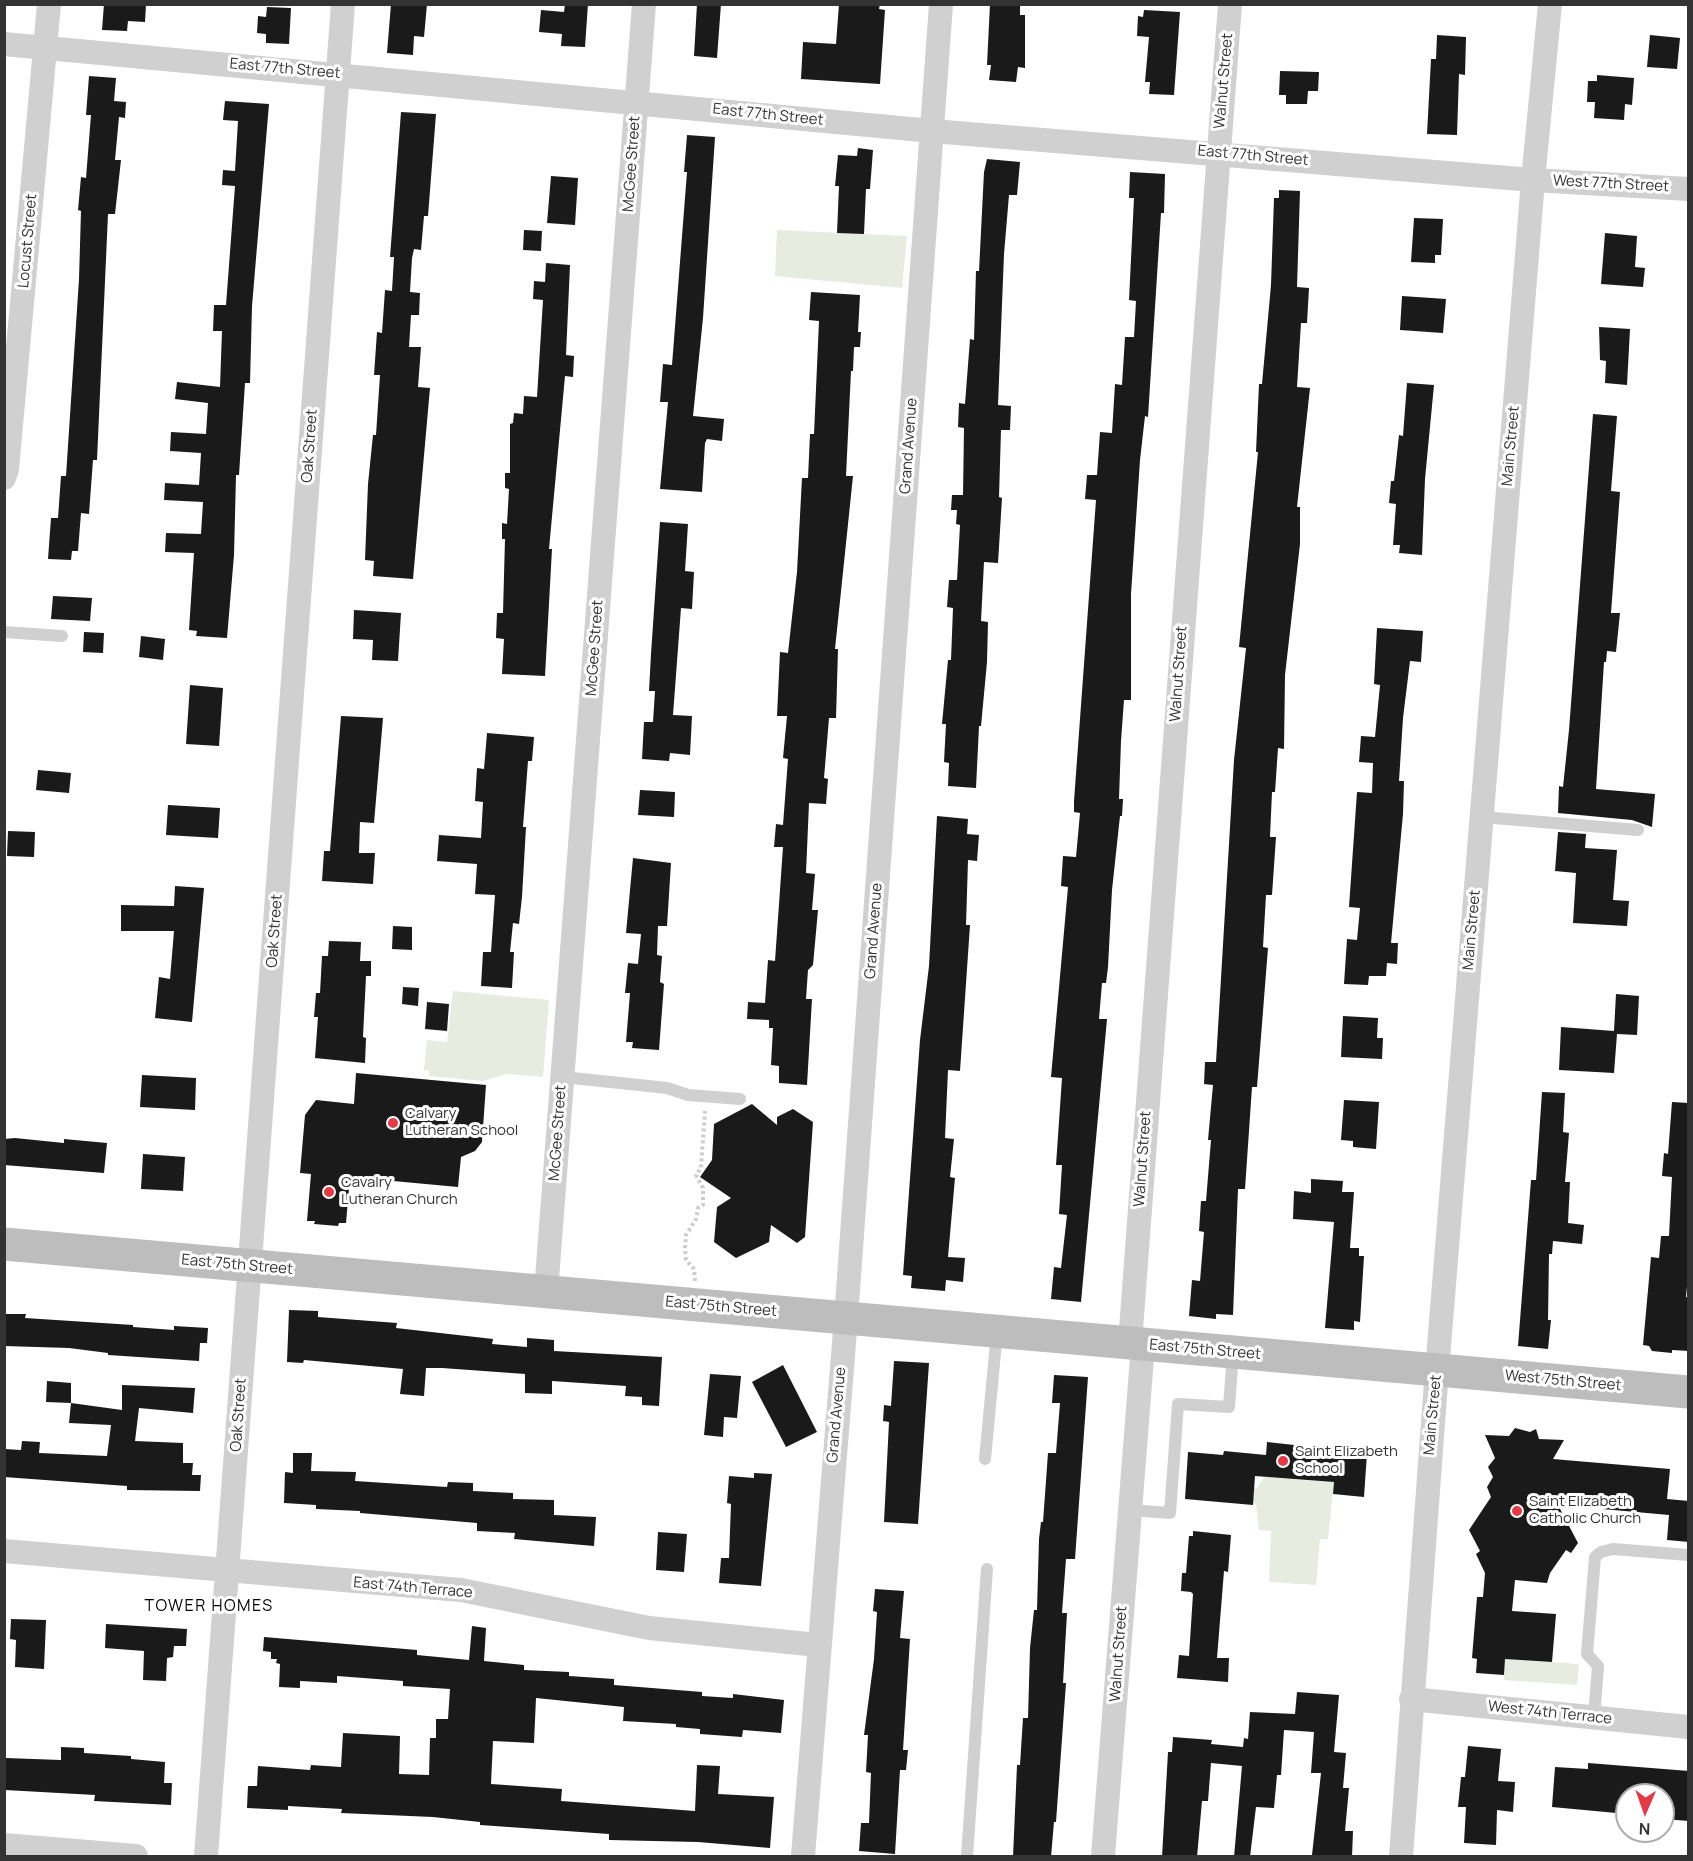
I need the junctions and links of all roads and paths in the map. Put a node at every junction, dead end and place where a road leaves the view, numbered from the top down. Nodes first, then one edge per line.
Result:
1 (49, 4) edge
2 (343, 4) edge
3 (644, 4) edge
4 (941, 4) edge
5 (1230, 4) edge
6 (1550, 4) edge
7 (4, 44) edge
8 (46, 46) junction
9 (338, 75) junction
10 (637, 102) junction
11 (932, 131) junction
12 (1218, 153) junction
13 (1533, 180) junction
14 (1689, 189) edge
15 (4, 478) edge
16 (4, 632) edge
17 (62, 636) dead end
18 (1482, 816) junction
19 (1638, 830) dead end
20 (563, 1077) junction
21 (706, 1096) junction
22 (740, 1099) dead end
23 (4, 1244) edge
24 (250, 1266) junction
25 (695, 1282) dead end
26 (546, 1292) junction
27 (846, 1318) junction
28 (997, 1332) junction
29 (1137, 1344) junction
30 (1233, 1352) junction
31 (1437, 1370) junction
32 (1689, 1392) edge
33 (985, 1459) dead end
34 (1130, 1510) junction
35 (4, 1551) edge
36 (1689, 1555) edge
37 (987, 1569) dead end
38 (227, 1572) junction
39 (819, 1645) junction
40 (1411, 1700) junction
41 (1594, 1717) junction
42 (1689, 1727) edge
43 (4, 1845) edge
44 (136, 1857) edge
45 (206, 1857) edge
46 (803, 1857) edge
47 (968, 1857) edge
48 (1103, 1857) edge
49 (1401, 1857) edge

1 - 8 street, Locust Street
2 - 9 street, Oak Street
3 - 10 street, McGee Street
4 - 11 street, Grand Avenue
5 - 12 street, Walnut Street
6 - 13 street, Main Street
7 - 8 street, East 77th Street
8 - 9 street, East 77th Street
8 - 15 street, Locust Street
9 - 10 street, East 77th Street
9 - 24 street, Oak Street
10 - 11 street, East 77th Street
10 - 20 street, McGee Street
11 - 12 street, East 77th Street
11 - 27 street, Grand Avenue
12 - 13 street, East 77th Street
12 - 29 street, Walnut Street
13 - 14 street, West 77th Street
13 - 18 street, Main Street
16 - 17 lane
18 - 19 lane
18 - 31 street, Main Street
20 - 21 lane
20 - 26 street, McGee Street
21 - 22 lane
21 - 25 path
23 - 24 main road, East 75th Street
24 - 26 main road, East 75th Street
24 - 38 street, Oak Street
26 - 27 main road, East 75th Street
27 - 28 main road, East 75th Street
27 - 39 street, Grand Avenue
28 - 29 main road, East 75th Street
28 - 33 lane
29 - 30 main road, East 75th Street
29 - 34 street, Walnut Street
30 - 31 main road, East 75th Street
30 - 34 lane
31 - 32 main road, West 75th Street
31 - 40 street, Main Street
34 - 48 street, Walnut Street
35 - 38 street, East 74th Terrace
36 - 41 lane
37 - 47 lane
38 - 39 street, East 74th Terrace
38 - 45 street, Oak Street
39 - 46 street, Grand Avenue
40 - 41 street, West 74th Terrace
40 - 49 street, Main Street
41 - 42 street, West 74th Terrace
43 - 44 street

